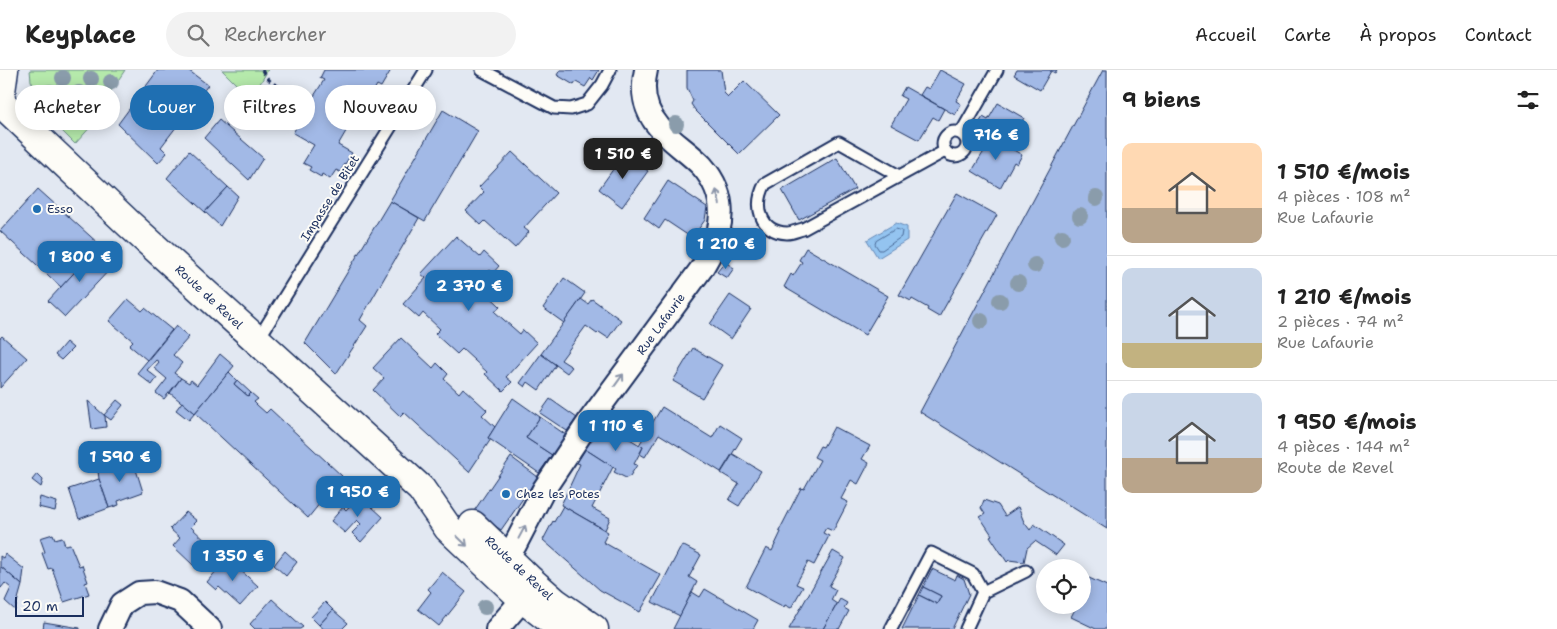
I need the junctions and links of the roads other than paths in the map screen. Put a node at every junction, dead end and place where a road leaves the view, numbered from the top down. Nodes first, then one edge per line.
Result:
1 (4, 70) edge
2 (426, 70) edge
3 (482, 70) edge
4 (610, 70) edge
5 (646, 70) edge
6 (997, 70) edge
7 (0, 100) edge
8 (961, 133) junction
9 (945, 151) junction
10 (899, 176) junction
11 (258, 341) junction
12 (498, 563) junction
13 (1026, 571) dead end
14 (983, 592) junction
15 (522, 599) junction
16 (110, 629) edge
17 (210, 629) edge
18 (497, 629) edge
19 (562, 629) edge
20 (594, 629) edge
21 (891, 629) edge
22 (966, 629) edge

1 - 7 main road
2 - 11 lane, Impasse de Bitet
3 - 4 lane
12 -> 5 street, Rue Lafaurie
6 - 8 lane
7 - 11 main road, Route de Revel
8 - 9 lane
8 - 9 lane
9 - 10 lane
10 - 10 lane
11 - 12 main road, Route de Revel
12 - 15 main road, Route de Revel
12 - 20 main road, Route de Revel
13 - 14 lane
14 - 21 lane
14 - 22 lane
15 - 18 street
15 - 19 main road, Route de Revel
16 - 17 street

